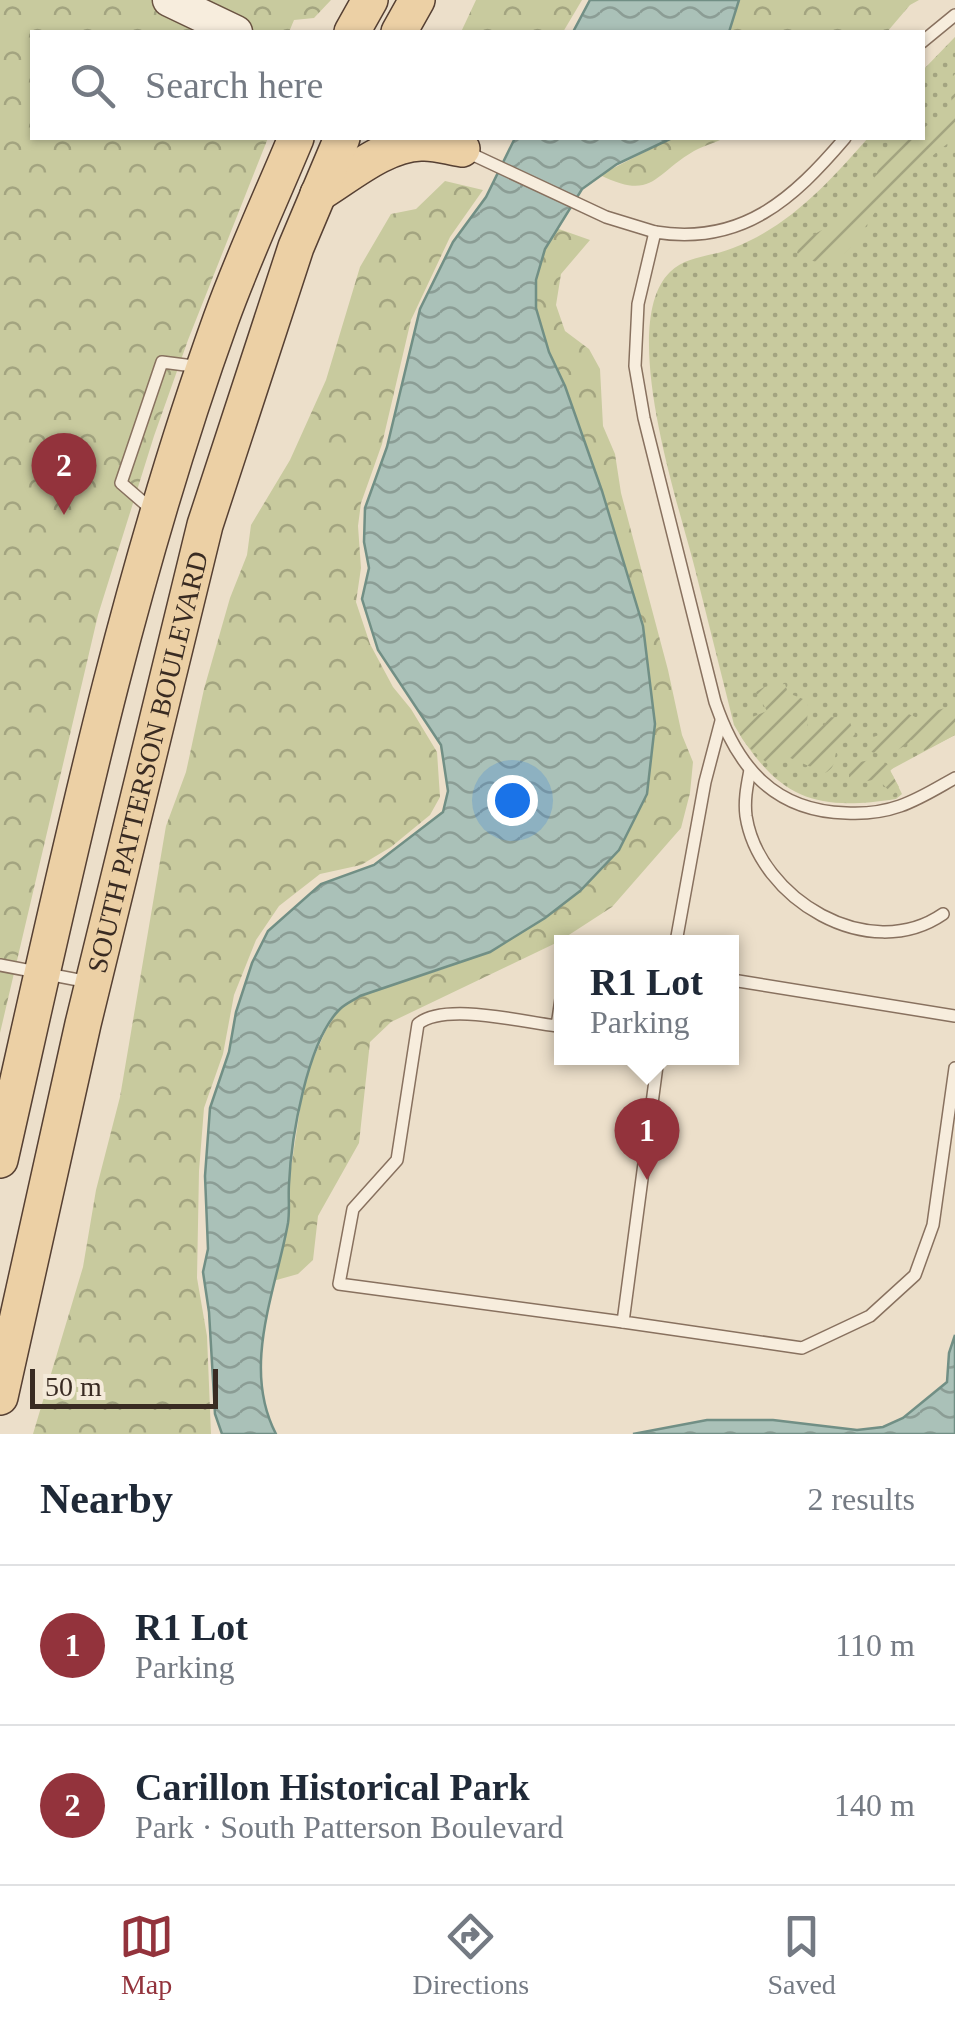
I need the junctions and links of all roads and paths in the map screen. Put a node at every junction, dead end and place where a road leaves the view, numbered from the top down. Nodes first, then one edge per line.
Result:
1 (169, 0) edge
2 (370, 0) edge
3 (417, 0) edge
4 (955, 15) edge
5 (232, 30) edge
6 (353, 30) edge
7 (401, 30) edge
8 (925, 40) edge
9 (295, 140) edge
10 (341, 140) edge
11 (843, 140) edge
12 (449, 143) edge
13 (318, 194) junction
14 (655, 232) junction
15 (721, 721) junction
16 (750, 770) junction
17 (955, 778) edge
18 (943, 914) dead end
19 (677, 935) edge
20 (0, 965) edge
21 (43, 972) junction
22 (739, 981) edge
23 (93, 984) junction
24 (955, 1016) edge
25 (554, 1026) edge
26 (657, 1065) edge
27 (955, 1068) edge
28 (0, 1160) edge
29 (623, 1322) junction
30 (0, 1397) edge

1 - 5 street
2 - 6 main road
3 - 7 main road
4 - 8 lane
9 - 21 main road, SOUTH PATTERSON BOULEVARD
10 - 13 main road, SOUTH PATTERSON BOULEVARD
11 - 14 lane
12 - 13 main road
12 - 14 lane
13 - 23 main road, SOUTH PATTERSON BOULEVARD
14 - 15 lane
15 - 16 lane
15 - 19 lane
16 - 17 lane
16 - 18 lane
20 - 21 lane
21 - 23 lane
21 - 28 main road, SOUTH PATTERSON BOULEVARD
22 - 24 lane
23 - 30 main road, SOUTH PATTERSON BOULEVARD
25 - 29 lane
26 - 29 lane
27 - 29 lane

